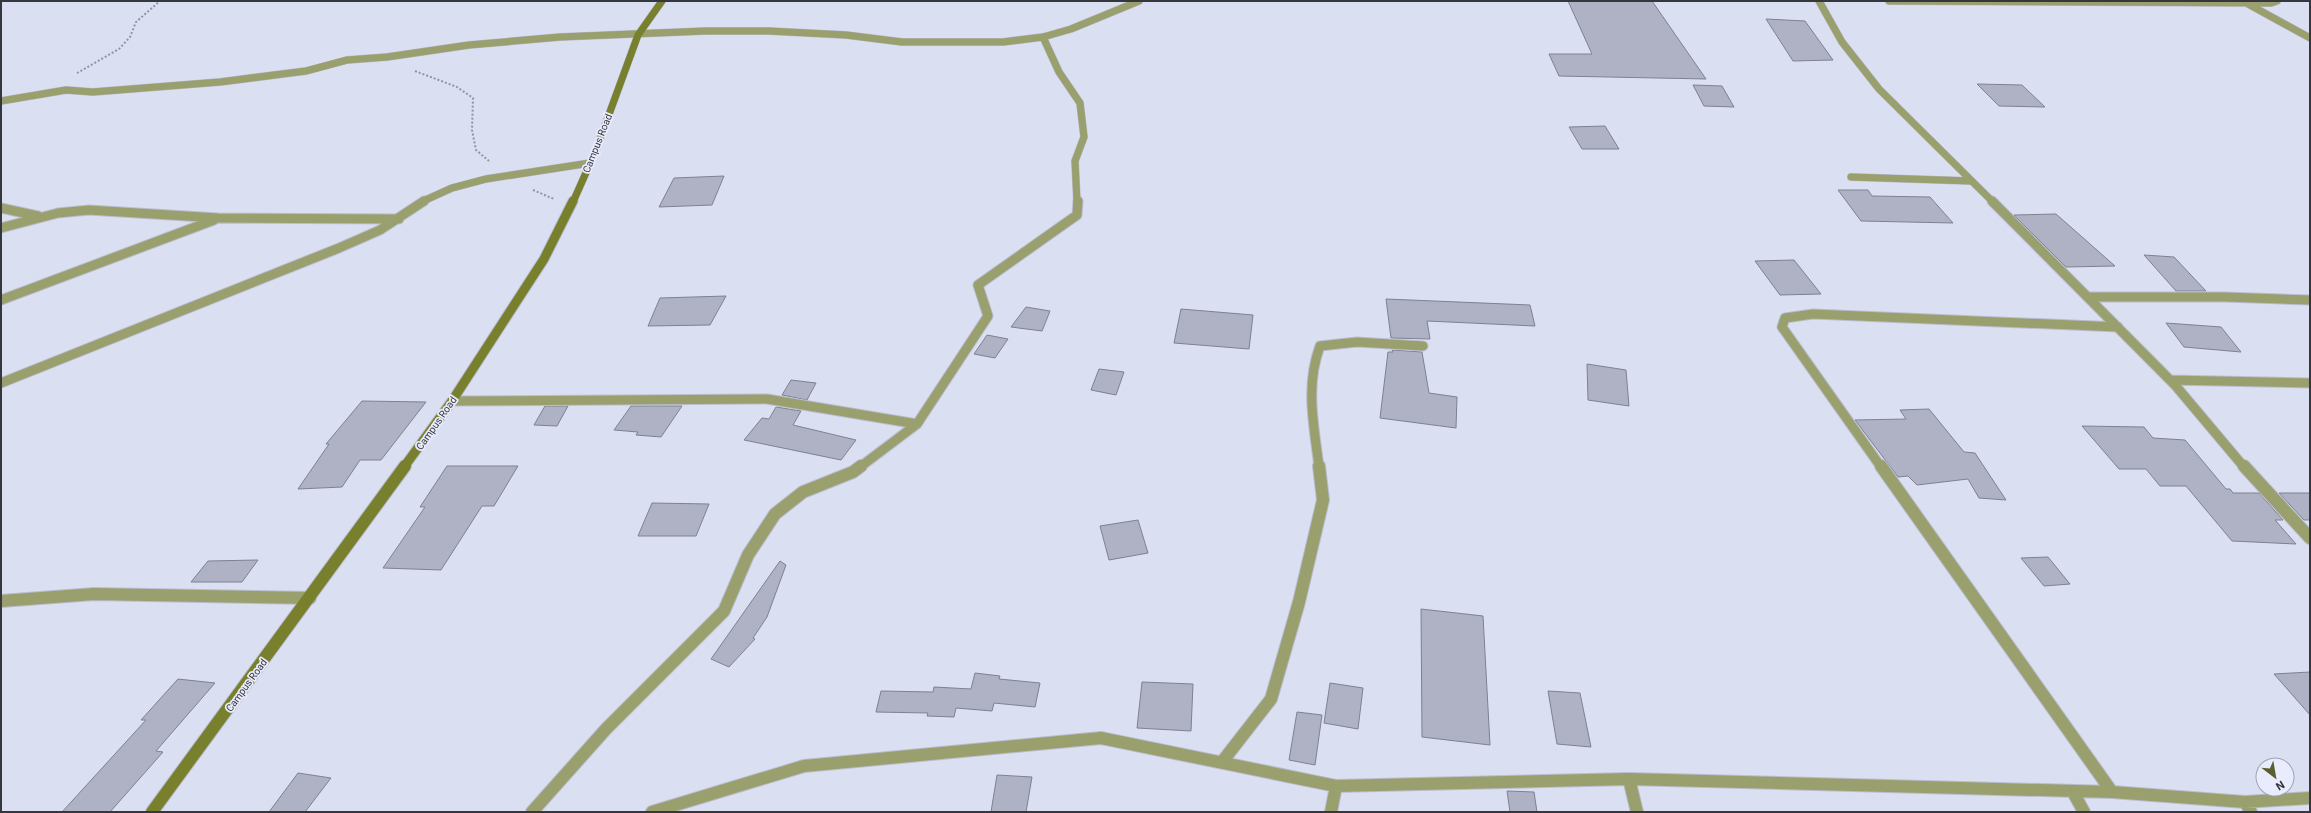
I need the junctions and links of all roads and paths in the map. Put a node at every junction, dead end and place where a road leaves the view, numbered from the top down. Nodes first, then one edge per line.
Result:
1 (160, 1) edge
2 (662, 1) edge
3 (1139, 1) edge
4 (1819, 1) edge
5 (1889, 1) edge
6 (2277, 1) edge
7 (2247, 3) junction
8 (638, 35) junction
9 (1043, 37) junction
10 (2310, 38) edge
11 (387, 57) junction
12 (66, 90) junction
13 (1, 101) edge
14 (590, 163) junction
15 (504, 176) junction
16 (1851, 177) dead end
17 (1971, 181) junction
18 (571, 207) junction
19 (1, 208) edge
20 (43, 216) junction
21 (218, 218) junction
22 (399, 218) junction
23 (1, 228) edge
24 (2088, 297) junction
25 (1, 300) edge
26 (2310, 300) edge
27 (2118, 327) junction
28 (1423, 346) dead end
29 (2170, 380) junction
30 (1, 383) edge
31 (2310, 383) edge
32 (452, 401) junction
33 (917, 424) junction
34 (2310, 538) edge
35 (310, 598) junction
36 (1, 600) edge
37 (1222, 762) junction
38 (1629, 779) junction
39 (1336, 786) junction
40 (2073, 792) junction
41 (2112, 792) junction
42 (2310, 798) edge
43 (2248, 807) edge
44 (152, 812) edge
45 (532, 812) edge
46 (652, 812) edge
47 (1330, 812) edge
48 (1637, 812) edge
49 (2084, 812) edge

1 - 12 path
2 - 8 street, Campus Road
3 - 9 street
4 - 17 street
5 - 7 street
6 - 7 street
7 - 10 street
8 - 9 street
8 - 11 street
8 - 14 street, Campus Road
9 - 33 street
11 - 12 street
11 - 15 path
12 - 13 street
14 - 15 street
14 - 18 street, Campus Road
15 - 18 path
15 - 22 street
16 - 17 street
17 - 24 street
18 - 32 street, Campus Road
19 - 20 street
20 - 21 street
20 - 23 street
21 - 22 street
21 - 25 street
22 - 30 street
24 - 26 street
24 - 27 street
27 - 29 street
27 - 41 street
28 - 37 street
29 - 31 street
29 - 34 street
32 - 33 street
32 - 35 street, Campus Road
33 - 45 street
35 - 36 street
35 - 44 street, Campus Road
37 - 39 street
37 - 46 street
38 - 39 street
38 - 40 street
38 - 48 street
39 - 47 street
40 - 41 street
40 - 49 street
41 - 43 street
42 - 43 street

